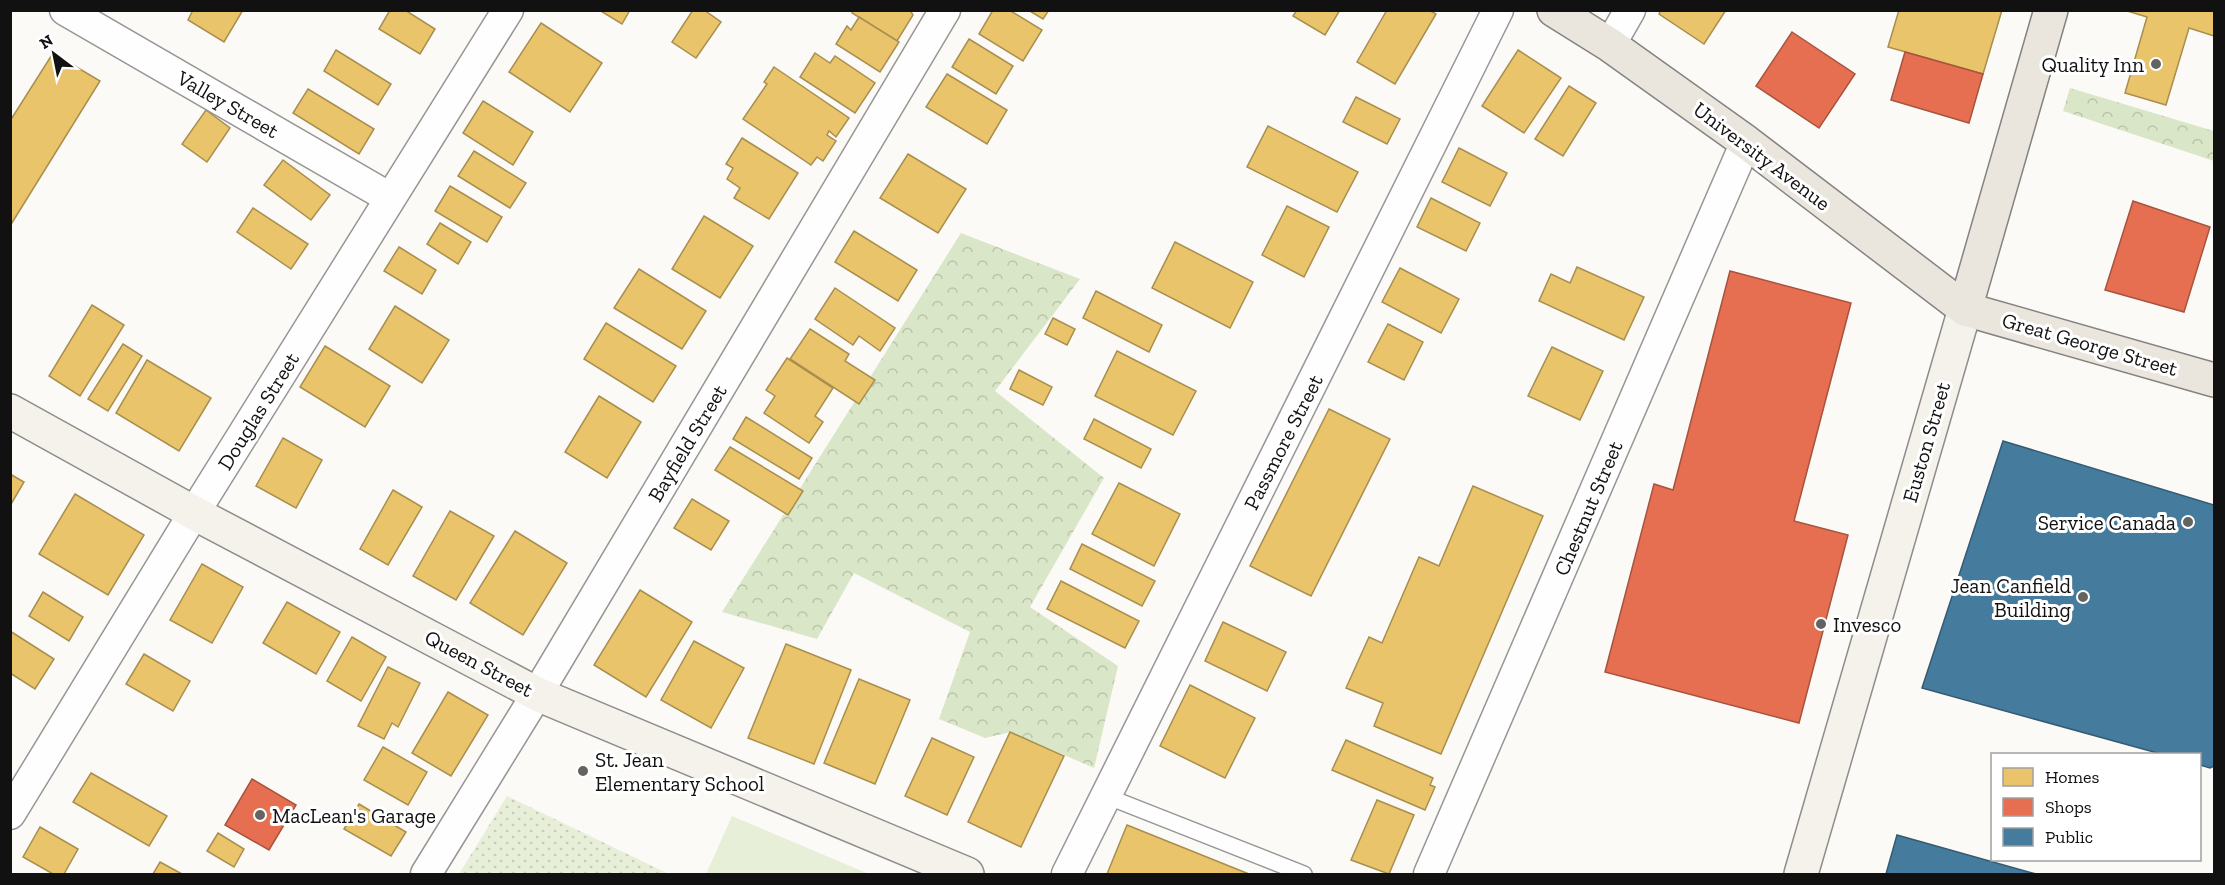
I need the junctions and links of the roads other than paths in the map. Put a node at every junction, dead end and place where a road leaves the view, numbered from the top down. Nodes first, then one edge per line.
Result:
1 (65, 10) edge
2 (508, 10) edge
3 (945, 10) edge
4 (1498, 10) edge
5 (1554, 10) edge
6 (1630, 10) edge
7 (2051, 10) edge
8 (1610, 45) junction
9 (1746, 142) junction
10 (390, 198) junction
11 (1965, 309) junction
12 (2214, 380) edge
13 (10, 411) edge
14 (194, 513) junction
15 (537, 694) junction
16 (1106, 796) junction
17 (10, 814) edge
18 (426, 874) edge
19 (967, 874) edge
20 (1067, 874) edge
21 (1304, 874) edge
22 (1429, 874) edge
23 (1801, 874) edge

1 - 10 street, Valley Street
2 - 10 street, Douglas Street
3 - 15 street, Bayfield Street
4 - 16 street, Passmore Street
5 - 8 main road, University Avenue
6 - 8 street
7 - 11 main road, Euston Street
8 - 9 main road, University Avenue
9 - 11 main road, University Avenue
9 - 22 street, Chestnut Street
10 - 14 street, Douglas Street
11 - 12 main road, Great George Street
11 - 23 street, Euston Street
13 - 14 street, Queen Street
14 - 15 street, Queen Street
14 - 17 street, Douglas Street
15 - 18 street, Bayfield Street
15 - 19 street, Queen Street
16 - 20 street, Passmore Street
16 - 21 lane

